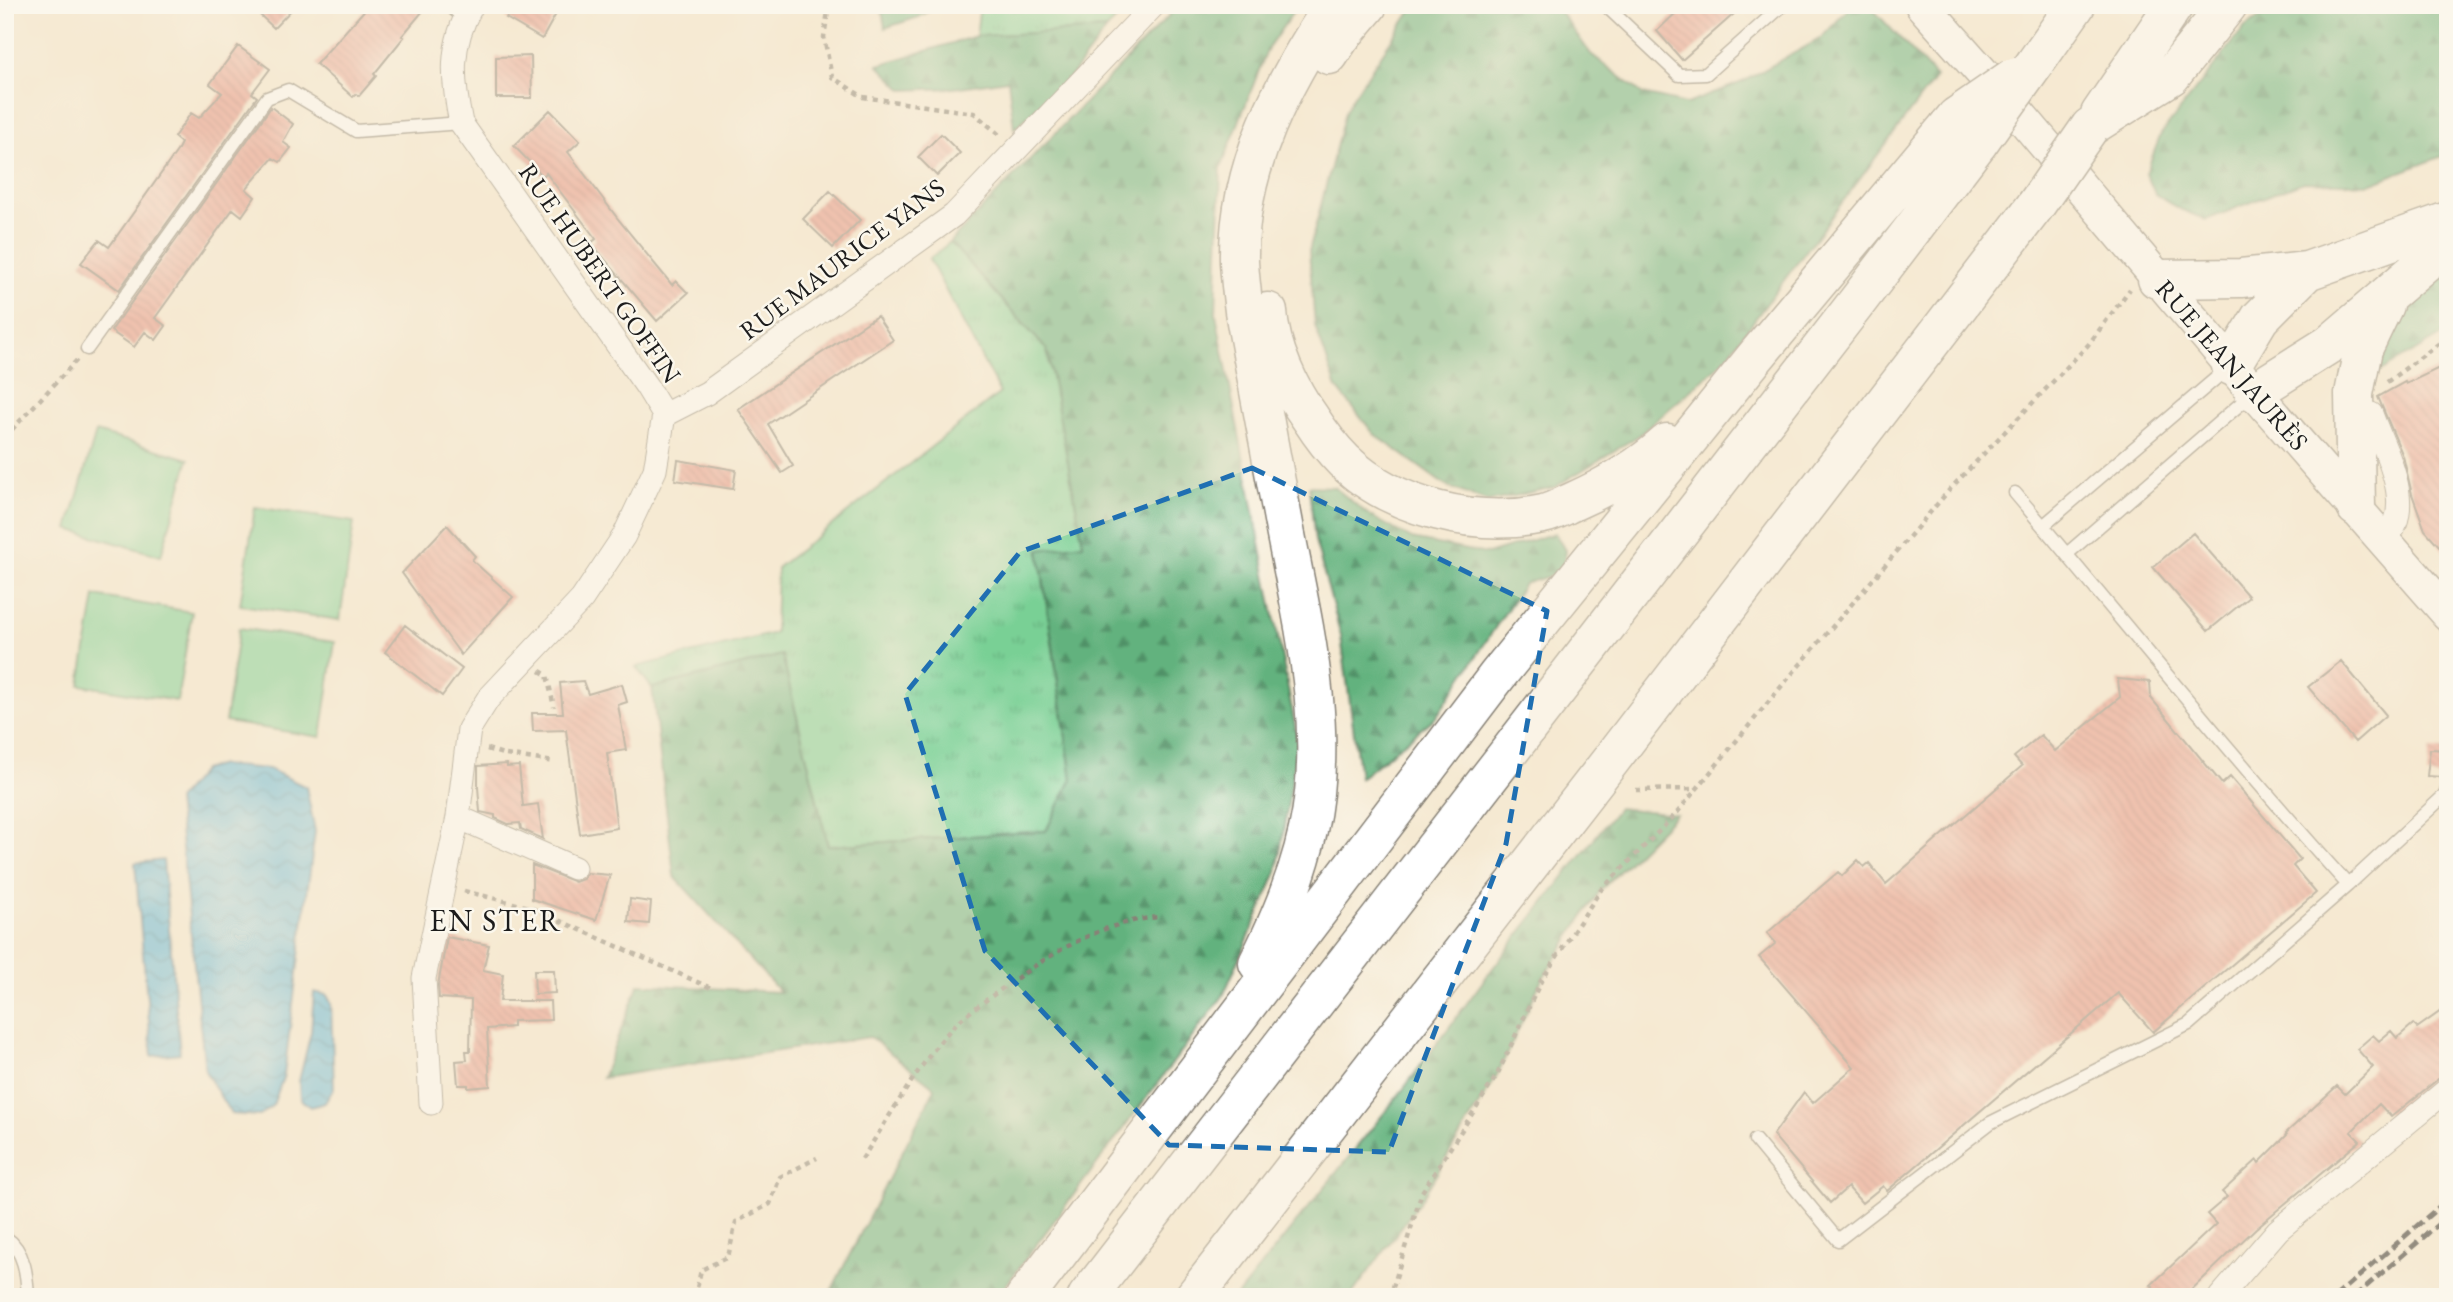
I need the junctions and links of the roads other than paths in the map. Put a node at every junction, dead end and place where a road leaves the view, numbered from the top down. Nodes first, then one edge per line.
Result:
1 (1154, 5) edge
2 (1334, 5) edge
3 (1368, 5) edge
4 (1605, 5) edge
5 (1783, 5) edge
6 (1922, 5) edge
7 (2076, 5) edge
8 (2174, 5) edge
9 (2228, 5) edge
10 (462, 10) edge
11 (461, 123) junction
12 (2091, 127) junction
13 (1967, 130) junction
14 (2448, 221) edge
15 (2448, 249) edge
16 (2307, 271) junction
17 (2153, 274) junction
18 (2389, 293) junction
19 (87, 349) road end
20 (1756, 356) junction
21 (2242, 379) junction
22 (2371, 414) dead end
23 (664, 415) junction
24 (2015, 493) dead end
25 (2356, 507) junction
26 (2043, 526) junction
27 (2384, 540) junction
28 (2068, 553) junction
29 (2448, 614) edge
30 (2447, 790) edge
31 (458, 817) junction
32 (574, 868) dead end
33 (2348, 885) junction
34 (2448, 1089) edge
35 (431, 1103) dead end
36 (1153, 1131) junction
37 (1755, 1140) dead end
38 (5, 1237) edge
39 (28, 1297) edge
40 (1025, 1297) edge
41 (1087, 1297) edge
42 (1194, 1297) edge
43 (2220, 1297) edge

1 - 23 street, RUE MAURICE YANS
2 - 36 highway
3 - 20 highway
4 - 5 lane
6 - 17 main road, RUE JEAN JAURÈS
7 - 13 highway, bridge
8 - 12 highway
9 - 12 highway
10 - 11 street, RUE HUBERT GOFFIN
11 - 19 lane
11 - 23 street, RUE HUBERT GOFFIN
12 - 42 highway, bridge
13 - 20 highway
13 - 41 highway
14 - 16 highway
15 - 18 highway
16 - 17 highway
16 - 21 highway
17 - 21 main road, RUE JEAN JAURÈS
18 - 21 highway
18 - 25 highway
20 - 36 highway
21 - 25 main road, RUE JEAN JAURÈS
21 - 26 lane
21 - 28 lane
22 - 27 street
23 - 31 street, RUE HUBERT GOFFIN
24 - 26 lane
25 - 27 main road, RUE JEAN JAURÈS
26 - 28 lane
27 - 29 main road, RUE JEAN JAURÈS
28 - 33 lane
30 - 33 lane
31 - 32 street
31 - 35 street, RUE HUBERT GOFFIN
33 - 37 lane
34 - 43 street
36 - 40 highway
38 - 39 lane

